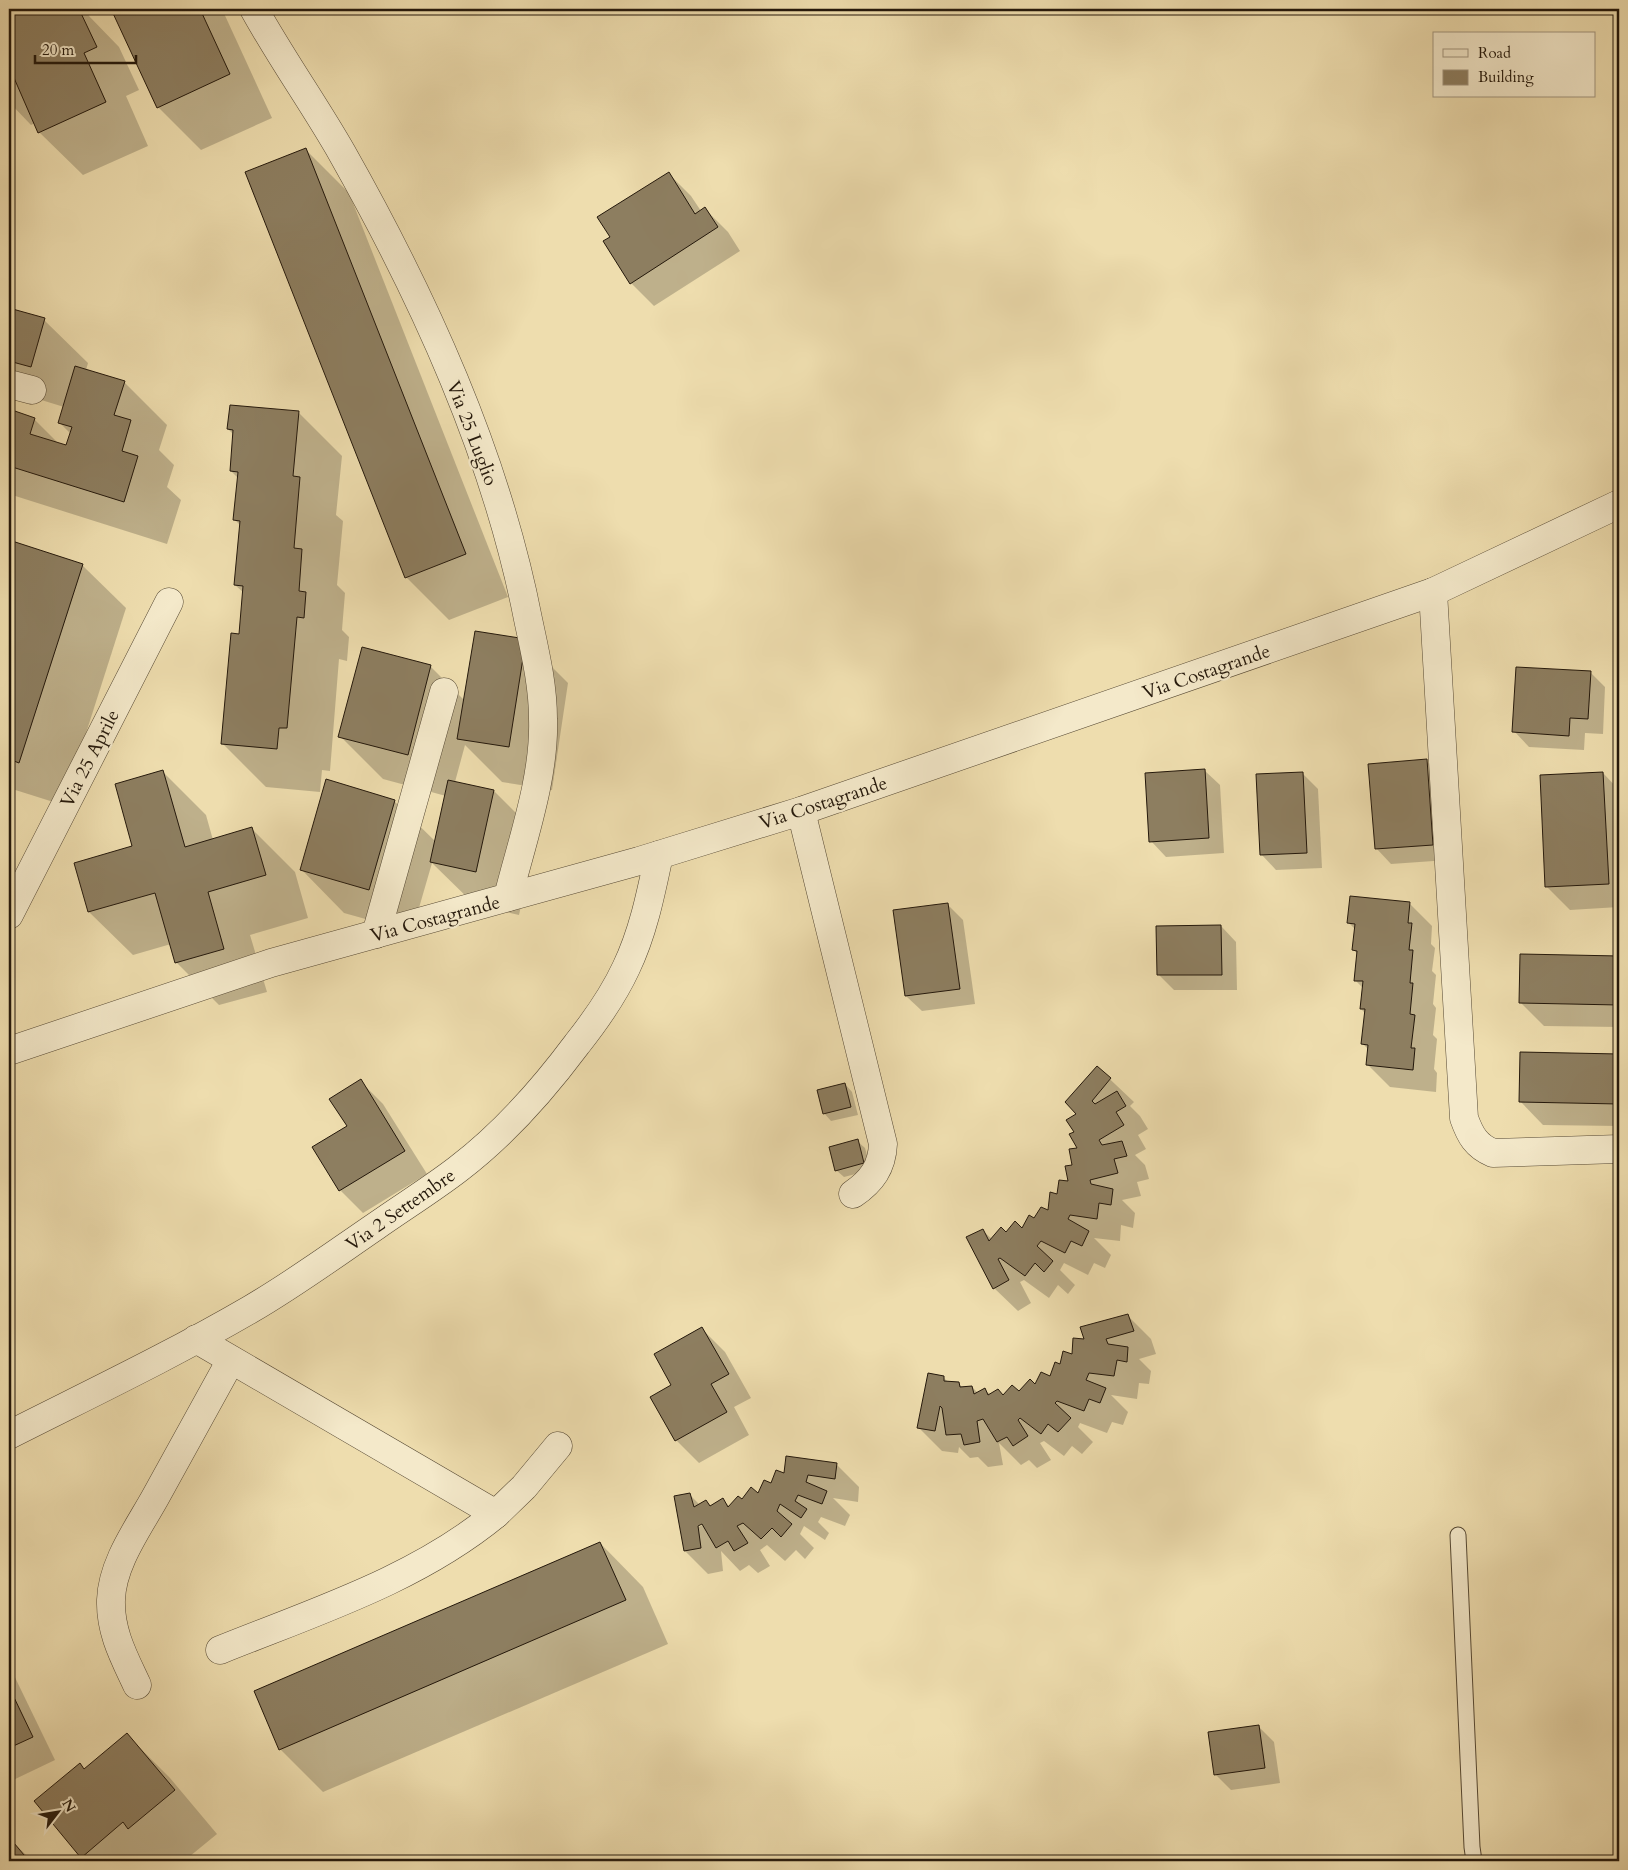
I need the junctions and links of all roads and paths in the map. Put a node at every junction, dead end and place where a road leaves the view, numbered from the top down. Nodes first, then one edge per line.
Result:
1 (254, 9) edge
2 (1619, 504) edge
3 (1619, 525) edge
4 (1532, 544) junction
5 (1433, 592) junction
6 (168, 602) dead end
7 (444, 692) dead end
8 (801, 811) junction
9 (659, 855) junction
10 (508, 898) junction
11 (9, 915) edge
12 (376, 934) junction
13 (9, 1051) edge
14 (1619, 1149) edge
15 (853, 1194) dead end
16 (196, 1339) junction
17 (232, 1360) junction
18 (9, 1435) edge
19 (558, 1446) dead end
20 (496, 1514) junction
21 (1458, 1535) dead end
22 (220, 1650) dead end
23 (137, 1685) dead end
24 (1474, 1861) edge

1 - 10 street, Via 25 Luglio
2 - 4 street, Via Costagrande
3 - 4 street
4 - 5 street, Via Costagrande
5 - 8 street, Via Costagrande
5 - 14 street
6 - 11 street, Via 25 Aprile
7 - 12 street
8 - 9 street, Via Costagrande
8 - 15 street
9 - 10 street, Via Costagrande
9 - 16 street, Via 2 Settembre
10 - 12 street, Via Costagrande
12 - 13 street, Via Costagrande
16 - 17 street
16 - 18 street, Via 2 Settembre
17 - 20 street
17 - 23 street
19 - 20 street
20 - 22 street
21 - 24 lane

